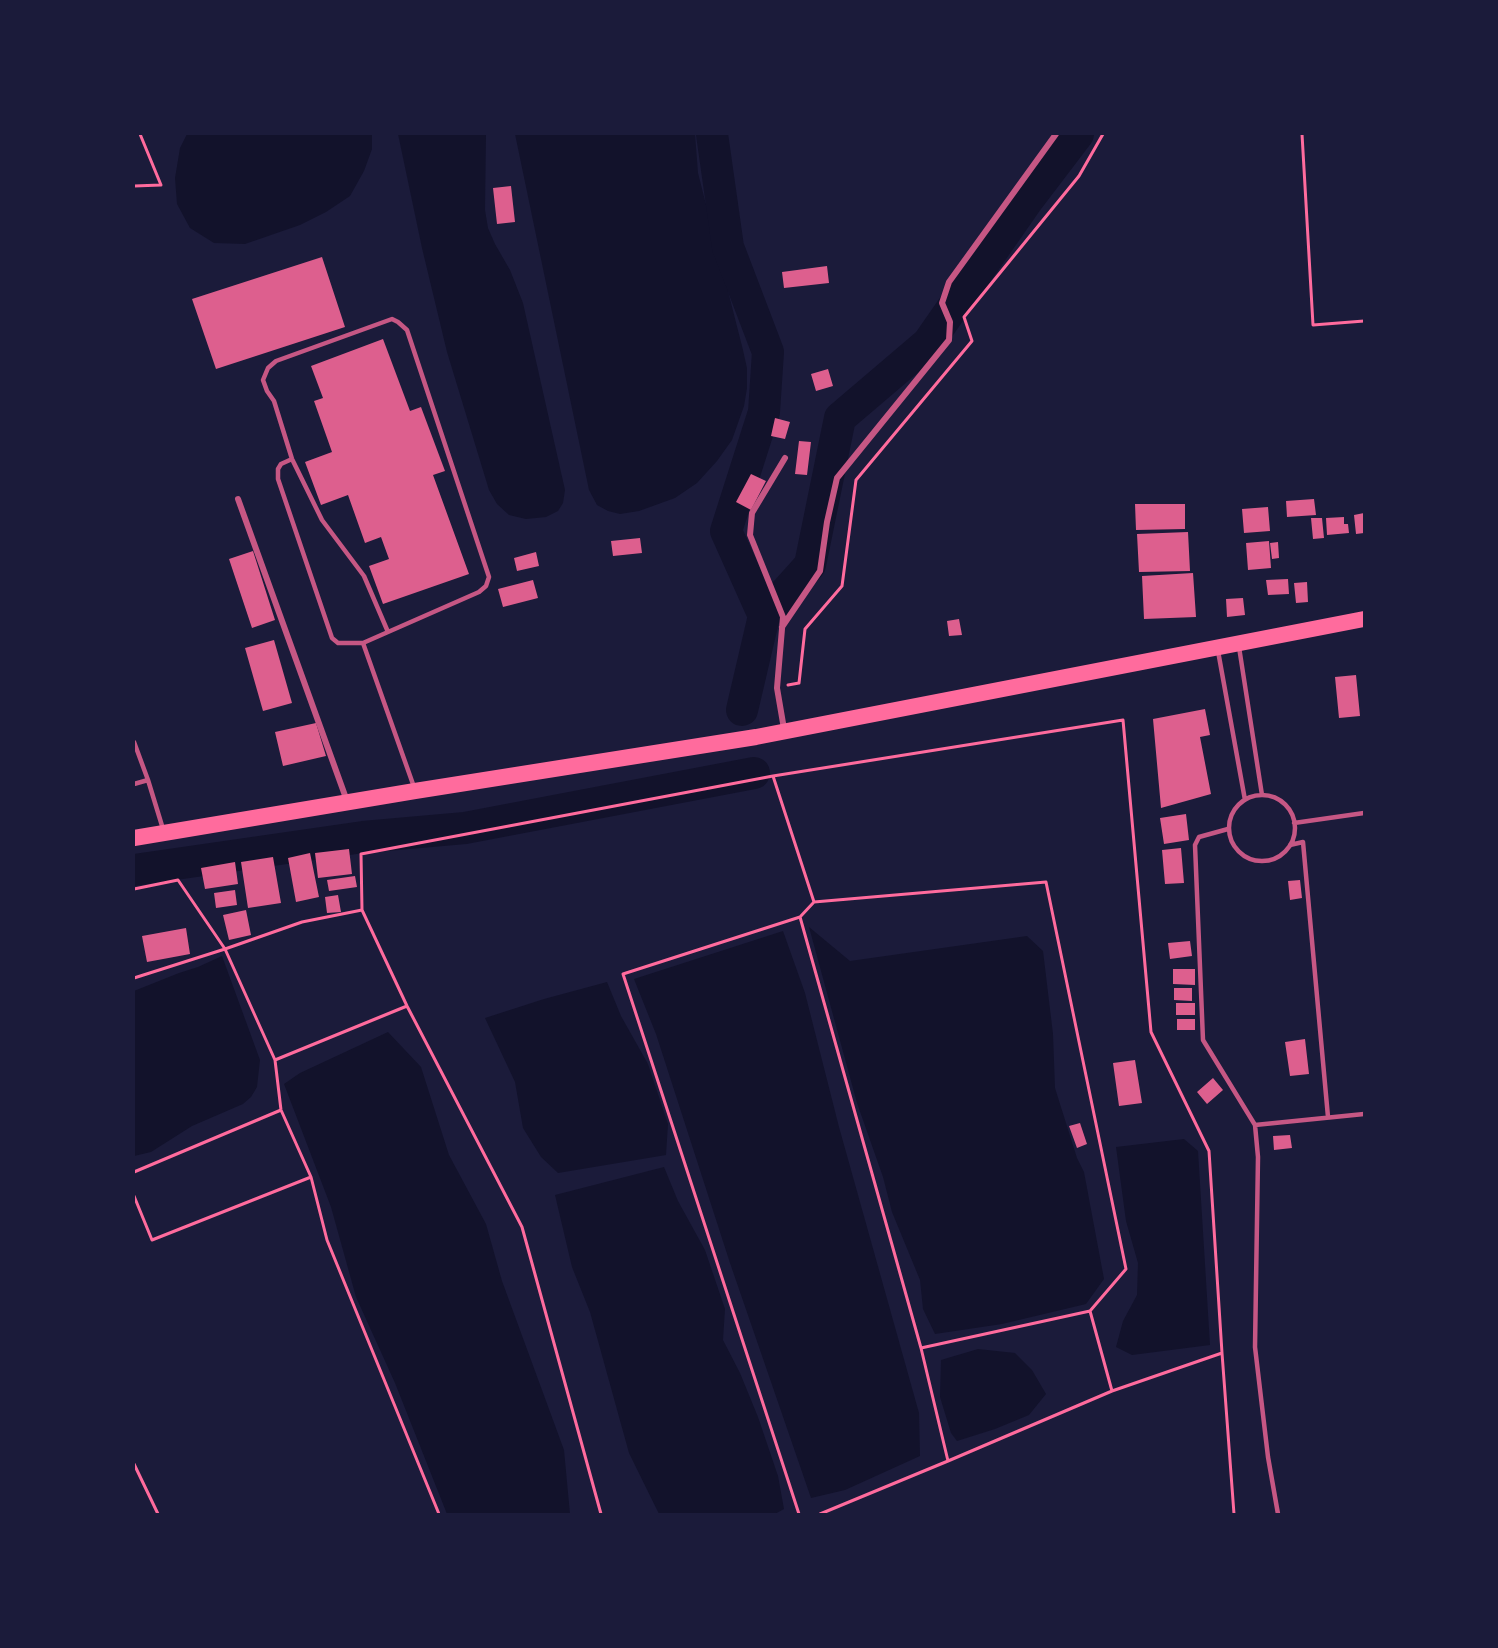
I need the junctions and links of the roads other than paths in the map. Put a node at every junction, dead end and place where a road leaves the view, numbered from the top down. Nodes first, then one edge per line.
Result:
1 (1056, 134) edge
2 (785, 458) dead end
3 (292, 459) junction
4 (238, 500) dead end
5 (1365, 619) edge
6 (782, 627) junction
7 (388, 632) junction
8 (363, 643) junction
9 (1239, 645) junction
10 (1218, 648) junction
11 (784, 732) junction
12 (134, 742) edge
13 (148, 780) junction
14 (134, 784) edge
15 (415, 791) junction
16 (1263, 795) junction
17 (1245, 800) junction
18 (347, 802) junction
19 (1365, 813) edge
20 (1294, 823) junction
21 (1228, 829) junction
22 (164, 833) junction
23 (134, 838) edge
24 (1290, 844) junction
25 (1365, 1114) edge
26 (1328, 1117) junction
27 (1255, 1125) junction
28 (1278, 1515) edge

1 - 6 street
2 - 6 street
3 - 7 lane
3 - 7 lane
3 - 8 lane
4 - 18 street
5 - 9 highway
6 - 11 street
7 - 8 lane
8 - 15 lane
9 - 10 highway
9 - 16 lane
10 - 11 highway
10 - 17 lane
11 - 15 highway
12 - 13 lane
13 - 14 lane
13 - 22 lane
15 - 18 highway
16 - 17 lane
16 - 20 lane
17 - 21 lane
18 - 22 highway
19 - 20 lane
20 - 24 lane
21 - 24 lane
21 - 27 lane
22 - 23 highway
24 - 26 lane
25 - 26 lane
26 - 27 lane
27 - 28 lane

